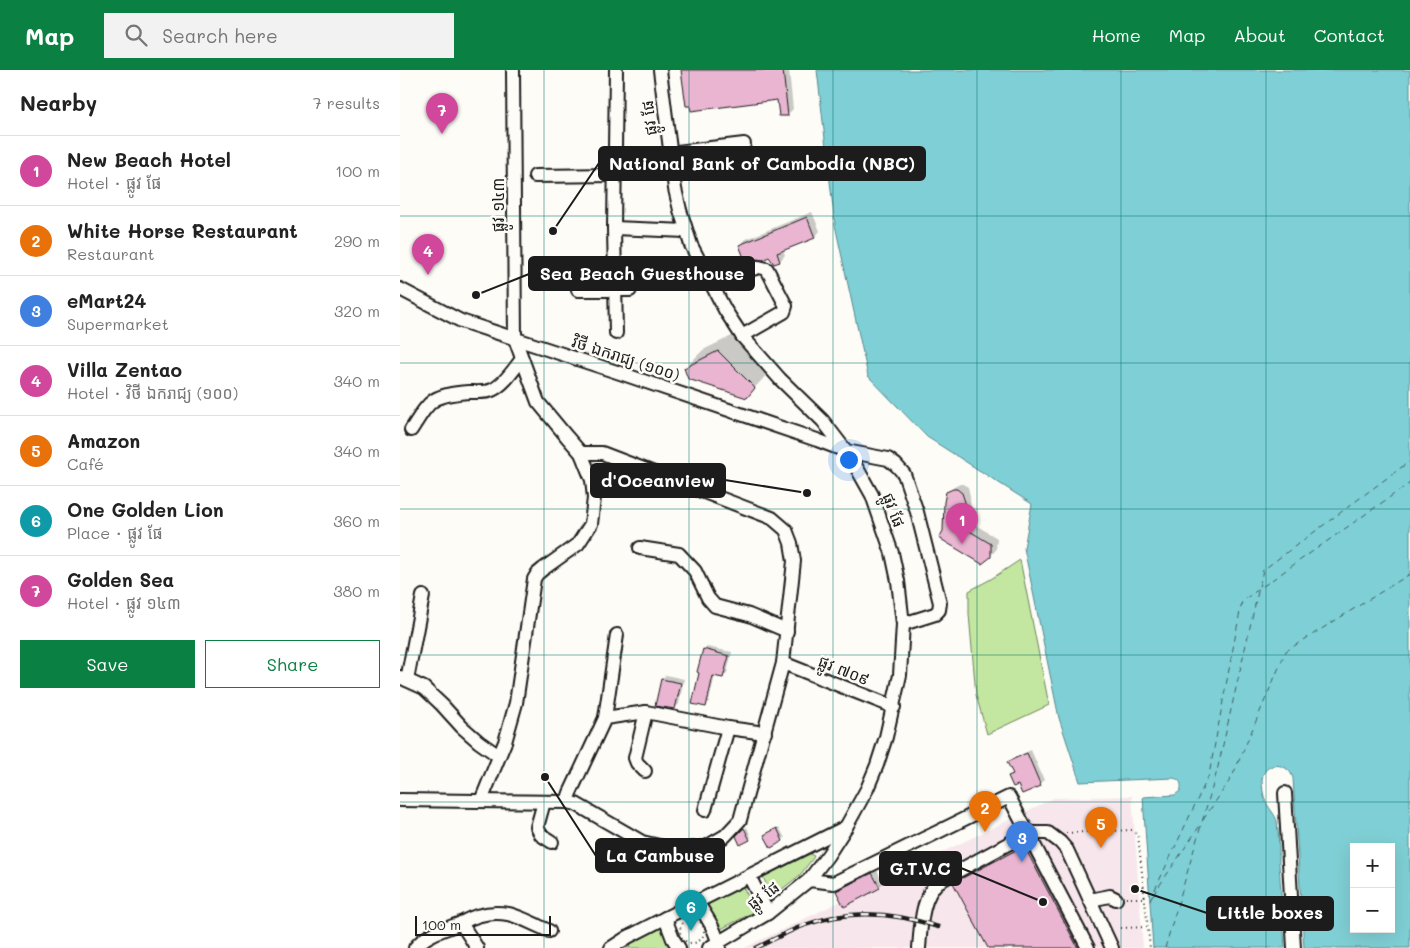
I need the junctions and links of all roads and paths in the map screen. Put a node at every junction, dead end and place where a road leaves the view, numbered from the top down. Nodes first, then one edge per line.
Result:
1 (513, 70) edge
2 (616, 70) edge
3 (660, 70) edge
4 (744, 144) dead end
5 (670, 153) junction
6 (614, 175) junction
7 (535, 176) dead end
8 (614, 228) junction
9 (686, 231) junction
10 (711, 282) junction
11 (400, 289) edge
12 (578, 290) dead end
13 (615, 290) junction
14 (630, 290) dead end
15 (616, 333) dead end
16 (742, 336) junction
17 (515, 339) junction
18 (522, 359) junction
19 (823, 421) junction
20 (411, 430) dead end
21 (809, 437) junction
22 (846, 451) junction
23 (581, 453) junction
24 (640, 548) dead end
25 (424, 596) dead end
26 (903, 624) junction
27 (787, 631) junction
28 (617, 635) dead end
29 (783, 663) junction
30 (404, 678) edge
31 (894, 707) junction
32 (646, 712) junction
33 (605, 718) junction
34 (728, 728) junction
35 (765, 733) junction
36 (499, 756) junction
37 (645, 772) dead end
38 (1285, 793) dead end
39 (400, 800) edge
40 (481, 800) junction
41 (544, 802) junction
42 (567, 802) junction
43 (705, 810) dead end
44 (846, 827) junction
45 (1066, 832) dead end
46 (1028, 833) junction
47 (552, 842) dead end
48 (749, 876) junction
49 (809, 880) junction
50 (1116, 899) joint
51 (1145, 899) junction
52 (1090, 900) junction
53 (1150, 900) dead end
54 (697, 902) junction
55 (768, 913) junction
56 (665, 918) junction
57 (461, 923) junction
58 (1148, 927) junction
59 (1121, 928) dead end
60 (549, 931) dead end
61 (712, 945) edge
62 (415, 948) edge
63 (477, 948) edge
64 (611, 948) edge
65 (679, 948) edge
66 (919, 948) edge
67 (1088, 948) edge
68 (1112, 948) edge
69 (1150, 948) edge
70 (1294, 948) edge

1 - 17 street, ផ្លូវ ១៤៣
2 - 6 street
3 - 5 street, ផ្លូវ ផែ
4 - 5 street
5 - 9 street, ផ្លូវ ផែ
6 - 7 street
6 - 8 street
8 - 9 street
8 - 13 street
9 - 10 street, ផ្លូវ ផែ
10 - 16 street, ផ្លូវ ផែ
10 - 16 street
11 - 17 street, វិថី ឯករាជ្យ (១០០)
12 - 13 street
13 - 14 street
13 - 15 street
16 - 19 street, ផ្លូវ ផែ
17 - 18 street, ផ្លូវ ១៤៣
17 - 21 street, វិថី ឯករាជ្យ (១០០)
18 - 20 street
18 - 23 street, ផ្លូវ ១៤៣
19 - 21 street
19 - 22 street, ផ្លូវ ផែ
21 - 22 street, វិថី ឯករាជ្យ (១០០)
22 - 26 street, ផ្លូវ ផែ
22 - 26 street, វិថី ឯករាជ្យ (១០០)
23 - 27 street
23 - 36 street
24 - 27 street
25 - 30 street
26 - 31 street, ផ្លូវ ផែ
27 - 29 street
28 - 33 street
29 - 31 street, ផ្លូវ ៧០៩
29 - 35 street
30 - 36 street
31 - 44 street, ផ្លូវ ផែ
32 - 33 street
32 - 34 street
32 - 37 street
33 - 42 street
34 - 35 street
34 - 43 street
35 - 42 street
36 - 40 street
38 - 70 street
39 - 40 street
40 - 41 street
41 - 42 street
41 - 47 street
44 - 48 street
44 - 49 street, ផ្លូវ ផែ
45 - 51 path
46 - 49 street
46 - 52 street
46 - 66 street
46 - 67 street
48 - 54 street
48 - 55 street
49 - 55 street, ផ្លូវ ផែ
50 - 51 path
50 - 52 street
51 - 53 path
51 - 58 path
52 - 68 street
54 - 56 street
54 - 61 street
55 - 61 street, ផ្លូវ ផែ
56 - 64 street
56 - 65 street
57 - 60 street
57 - 62 street
57 - 63 street
58 - 59 path
58 - 69 path
61 - 61 path

